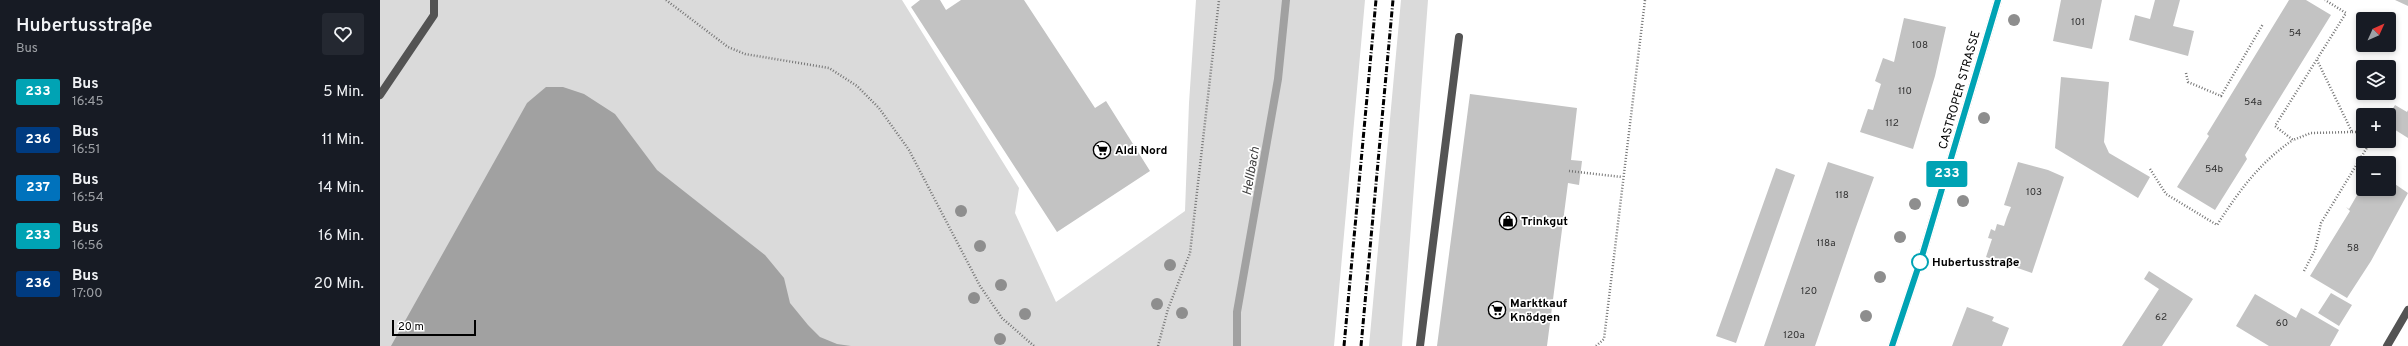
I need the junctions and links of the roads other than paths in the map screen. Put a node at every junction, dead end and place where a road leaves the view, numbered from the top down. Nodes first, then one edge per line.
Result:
1 (434, 0) edge
2 (1998, 0) edge
3 (1459, 37) dead end
4 (380, 95) edge
5 (2408, 310) edge
6 (1420, 346) edge
7 (1892, 346) edge
8 (2387, 346) edge

1 - 4 street
2 - 7 main road, CASTROPER STRASSE
3 - 6 street
5 - 8 street

